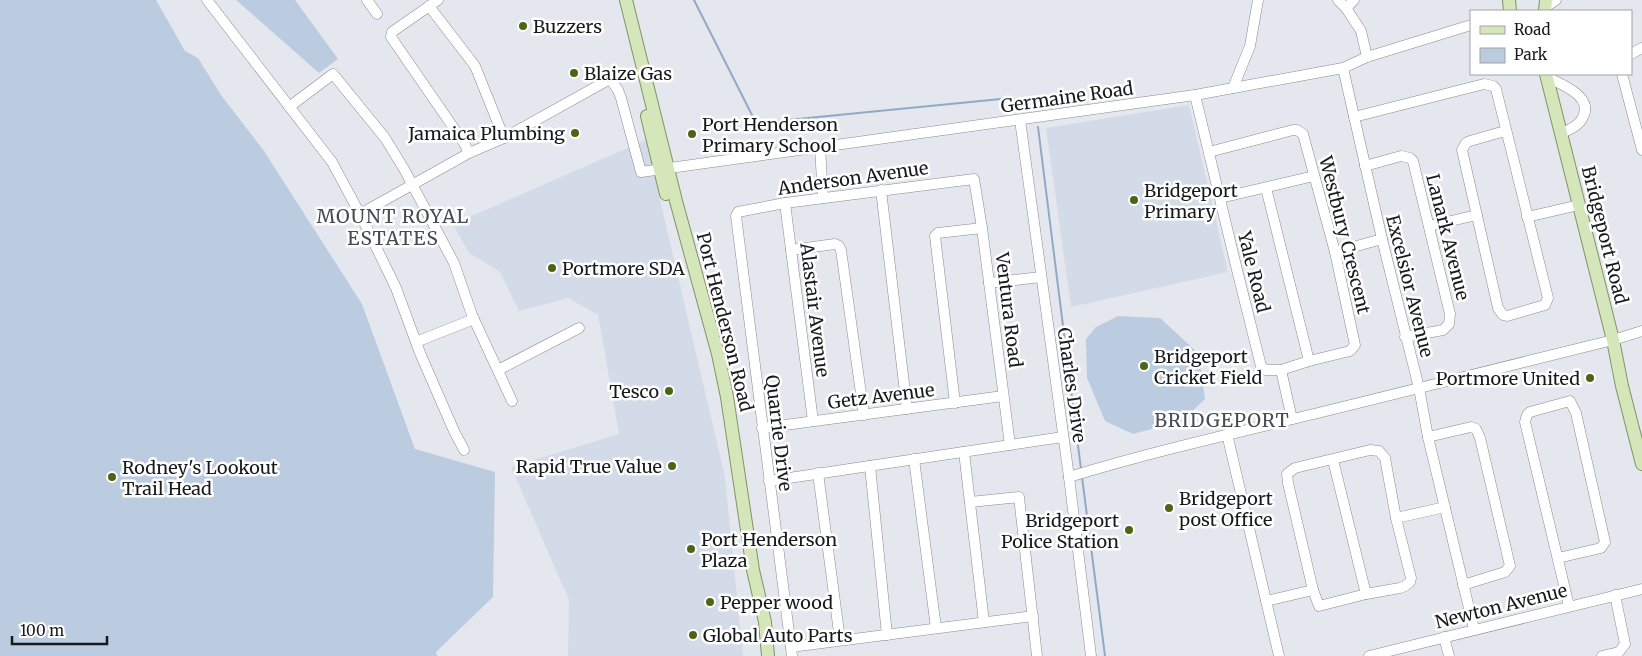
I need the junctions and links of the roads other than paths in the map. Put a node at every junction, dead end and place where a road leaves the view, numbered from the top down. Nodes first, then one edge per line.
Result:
1 (207, 0) edge
2 (367, 0) edge
3 (438, 0) edge
4 (620, 0) edge
5 (626, 0) edge
6 (1258, 0) edge
7 (1338, 0) edge
8 (1354, 0) edge
9 (429, 6) junction
10 (1346, 8) junction
11 (377, 14) dead end
12 (1470, 26) edge
13 (1367, 58) junction
14 (1343, 68) junction
15 (1546, 75) edge
16 (1622, 75) edge
17 (1233, 88) junction
18 (1196, 95) junction
19 (289, 108) junction
20 (1354, 117) junction
21 (1020, 120) junction
22 (1505, 131) junction
23 (1561, 133) junction
24 (504, 138) junction
25 (820, 147) junction
26 (1642, 150) edge
27 (1209, 152) junction
28 (468, 153) junction
29 (1365, 166) junction
30 (664, 168) junction
31 (1314, 176) junction
32 (974, 179) joint
33 (412, 185) junction
34 (1266, 188) junction
35 (881, 190) junction
36 (823, 198) junction
37 (1220, 198) junction
38 (785, 202) junction
39 (1580, 205) junction
40 (360, 214) junction
41 (737, 214) joint
42 (1477, 215) junction
43 (1527, 216) junction
44 (1429, 226) junction
45 (982, 228) junction
46 (1382, 239) junction
47 (791, 250) junction
48 (1335, 252) junction
49 (1041, 277) junction
50 (989, 283) junction
51 (474, 319) junction
52 (579, 328) dead end
53 (1642, 331) edge
54 (1405, 337) junction
55 (1613, 340) junction
56 (416, 342) junction
57 (1309, 361) junction
58 (1263, 368) joint
59 (498, 370) junction
60 (1281, 370) junction
61 (1419, 388) junction
62 (1004, 396) junction
63 (512, 401) dead end
64 (955, 403) junction
65 (907, 409) junction
66 (864, 415) junction
67 (1292, 419) junction
68 (814, 422) junction
69 (762, 428) junction
70 (1227, 434) junction
71 (1063, 437) junction
72 (1428, 437) junction
73 (1010, 445) junction
74 (464, 450) dead end
75 (964, 452) junction
76 (914, 459) junction
77 (1333, 460) junction
78 (1642, 464) edge
79 (870, 466) junction
80 (818, 473) junction
81 (1068, 477) junction
82 (769, 481) junction
83 (970, 502) junction
84 (1445, 507) junction
85 (1396, 518) junction
86 (1558, 558) junction
87 (1463, 584) junction
88 (1642, 589) edge
89 (1313, 590) junction
90 (1366, 594) junction
91 (1615, 595) junction
92 (1266, 602) junction
93 (1569, 606) junction
94 (1033, 616) junction
95 (984, 622) junction
96 (936, 628) junction
97 (1474, 629) junction
98 (887, 634) junction
99 (1444, 637) junction
100 (840, 640) junction
101 (792, 651) edge
102 (1390, 653) edge
103 (760, 656) edge
104 (768, 656) edge
105 (1037, 656) edge
106 (1091, 656) edge
107 (1280, 656) edge
108 (1368, 656) edge
109 (1449, 656) edge
110 (1602, 656) edge

1 - 19 street
2 - 11 street
3 - 9 street
4 - 30 main road, Port Henderson Road
5 - 30 main road, Port Henderson Road
6 - 17 street
7 - 10 street
8 - 10 street
9 - 24 street
9 - 28 street
10 - 13 street
12 - 13 street, Germaine Road
13 - 14 street, Germaine Road
14 - 17 street, Germaine Road
14 - 20 street, Excelsior Avenue
15 - 23 main road, Bridgeport Road
15 - 23 street
16 - 26 street
17 - 18 street, Germaine Road
18 - 21 street, Germaine Road
18 - 27 street, Yale Road
19 - 33 street
19 - 40 street
20 - 22 street
20 - 29 street, Excelsior Avenue
21 - 25 street, Germaine Road
21 - 49 street, Charles Drive
22 - 42 street
22 - 43 street
23 - 39 main road, Bridgeport Road
24 - 28 street
24 - 30 street, Germaine Road
25 - 30 street, Germaine Road
25 - 36 street
27 - 31 street, Westbury Crescent
27 - 37 street, Yale Road
28 - 33 street
29 - 44 street, Lanark Avenue
29 - 46 street, Excelsior Avenue
30 - 103 main road, Port Henderson Road
30 - 104 main road, Port Henderson Road
31 - 34 street
31 - 48 street, Westbury Crescent
32 - 35 street, Anderson Avenue
32 - 45 street, Ventura Road
33 - 40 street
33 - 51 street
34 - 37 street
34 - 57 street
35 - 36 street, Anderson Avenue
35 - 65 street
36 - 38 street, Anderson Avenue
37 - 58 street, Yale Road
38 - 41 street, Anderson Avenue
38 - 47 street, Alastair Avenue
39 - 43 street
39 - 55 main road, Bridgeport Road
40 - 56 street
41 - 69 street, Quarrie Drive
42 - 43 street
42 - 44 street
44 - 54 street, Lanark Avenue
45 - 50 street, Ventura Road
45 - 64 street
46 - 48 street
46 - 54 street, Excelsior Avenue
47 - 66 street
47 - 68 street, Alastair Avenue
48 - 57 street, Westbury Crescent
49 - 50 street
49 - 71 street, Charles Drive
50 - 62 street, Ventura Road
51 - 56 street
51 - 59 street
52 - 59 street
53 - 55 street
54 - 61 street, Excelsior Avenue
55 - 61 street
55 - 78 main road, Bridgeport Road
56 - 74 street
57 - 60 street, Westbury Crescent
58 - 60 street, Westbury Crescent
59 - 63 street
60 - 67 street
61 - 67 street
61 - 72 street, Excelsior Avenue
62 - 64 street, Getz Avenue
62 - 73 street, Ventura Road
64 - 65 street, Getz Avenue
65 - 66 street, Getz Avenue
66 - 68 street, Getz Avenue
67 - 70 street
68 - 69 street, Getz Avenue
69 - 82 street, Quarrie Drive
70 - 81 street
70 - 92 street
71 - 73 street
71 - 81 street, Charles Drive
72 - 84 street, Excelsior Avenue
72 - 87 street
73 - 75 street
75 - 76 street
75 - 83 street
76 - 79 street
76 - 96 street
77 - 85 street
77 - 89 street
77 - 90 street
79 - 80 street
79 - 98 street
80 - 82 street
80 - 100 street
81 - 106 street, Charles Drive
82 - 101 street, Quarrie Drive
83 - 94 street
83 - 95 street
84 - 85 street
84 - 87 street, Excelsior Avenue
85 - 90 street
86 - 86 street
86 - 93 street
87 - 97 street, Excelsior Avenue
88 - 91 street, Newton Avenue
89 - 90 street
89 - 92 street
91 - 93 street, Newton Avenue
91 - 110 street
92 - 107 street
93 - 97 street, Newton Avenue
94 - 95 street
94 - 105 street
95 - 96 street
96 - 98 street
97 - 99 street, Newton Avenue
98 - 100 street
99 - 102 street, Newton Avenue
99 - 109 street
100 - 101 street
102 - 108 street, Newton Avenue

